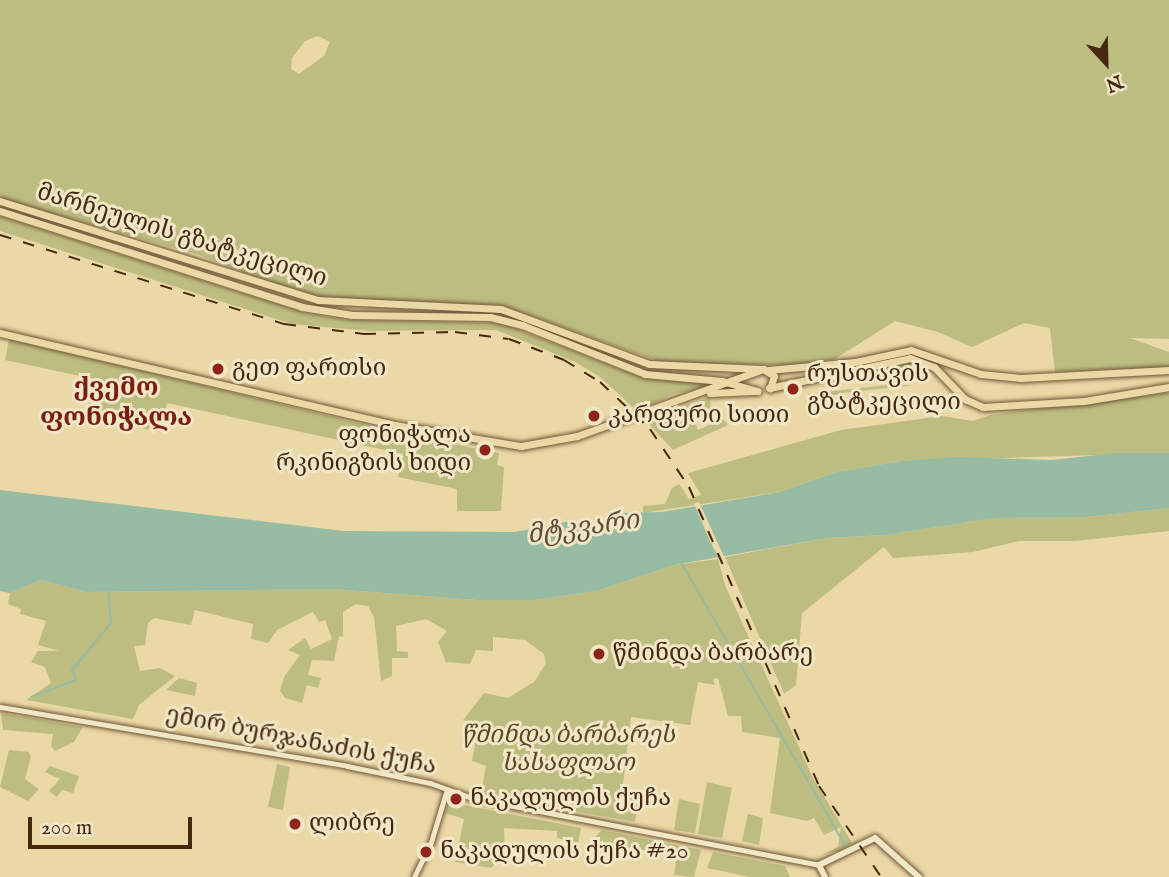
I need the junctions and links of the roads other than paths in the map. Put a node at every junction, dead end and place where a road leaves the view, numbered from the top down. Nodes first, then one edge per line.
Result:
1 (0, 201) edge
2 (0, 211) edge
3 (0, 333) edge
4 (767, 370) junction
5 (1169, 370) edge
6 (753, 373) junction
7 (734, 382) junction
8 (1169, 387) edge
9 (769, 388) junction
10 (755, 389) junction
11 (699, 394) junction
12 (0, 707) edge
13 (447, 789) junction
14 (819, 865) junction
15 (414, 877) edge
16 (825, 877) edge
17 (919, 877) edge

1 - 4 highway, მარნეულის გზატკეცილი
2 - 7 highway, მარნეულის გზატკეცილი
3 - 11 highway
4 - 5 highway
4 - 6 highway
4 - 9 highway
6 - 7 highway
6 - 10 highway
7 - 10 highway, მარნეულის გზატკეცილი
7 - 11 highway
8 - 9 highway
9 - 10 highway
10 - 11 highway
12 - 13 street, ემირ ბურჯანაძის ქუჩა
13 - 14 street, ემირ ბურჯანაძის ქუჩა
13 - 15 street
14 - 16 main road
14 - 17 main road

